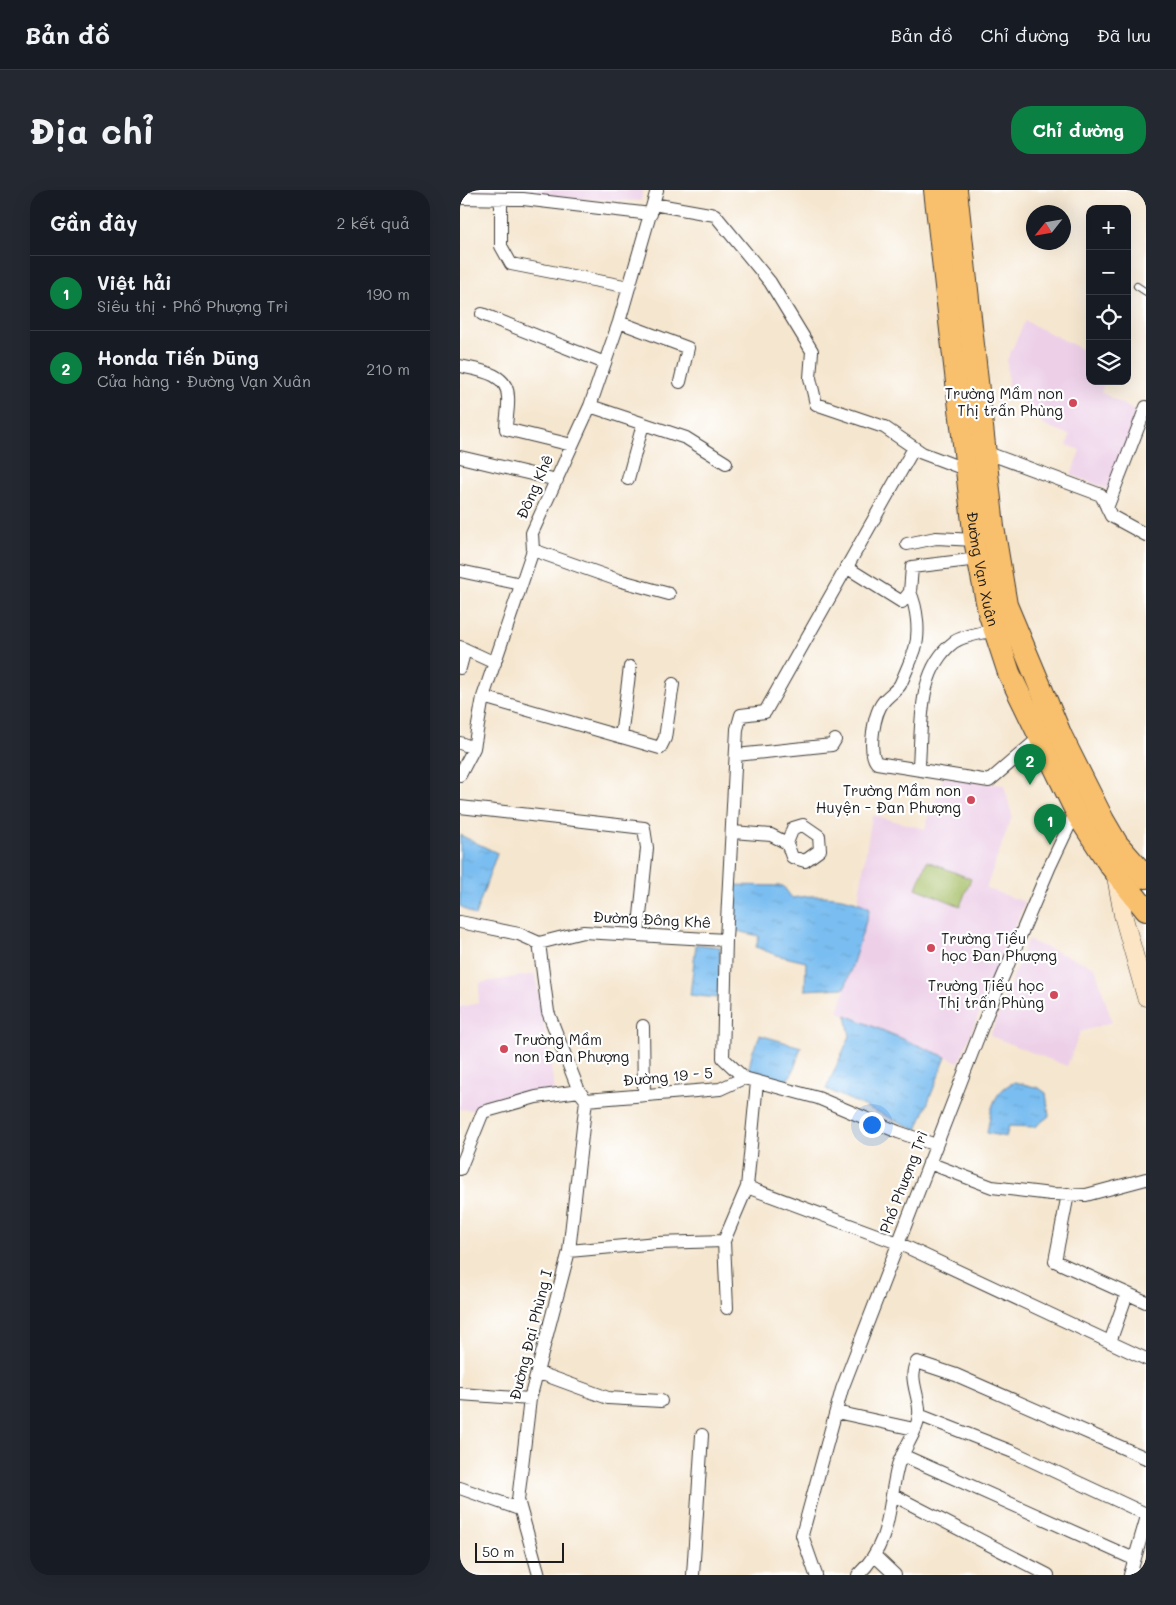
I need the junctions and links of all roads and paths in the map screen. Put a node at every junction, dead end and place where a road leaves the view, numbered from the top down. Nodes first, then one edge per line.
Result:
1 (657, 190) edge
2 (935, 190) edge
3 (956, 190) edge
4 (460, 198) edge
5 (500, 199) junction
6 (652, 209) junction
7 (1137, 286) dead end
8 (629, 287) junction
9 (1146, 292) edge
10 (482, 314) dead end
11 (619, 322) junction
12 (605, 362) junction
13 (460, 366) edge
14 (680, 382) dead end
15 (1146, 407) edge
16 (595, 408) junction
17 (643, 424) junction
18 (1135, 438) junction
19 (572, 445) junction
20 (1146, 447) edge
21 (914, 448) junction
22 (460, 456) edge
23 (976, 461) junction
24 (726, 463) dead end
25 (628, 479) dead end
26 (556, 480) junction
27 (1107, 508) junction
28 (1146, 534) edge
29 (907, 544) dead end
30 (533, 550) junction
31 (977, 550) junction
32 (846, 567) junction
33 (460, 571) edge
34 (521, 584) junction
35 (910, 592) junction
36 (668, 594) dead end
37 (994, 630) junction
38 (462, 648) edge
39 (495, 663) junction
40 (630, 667) dead end
41 (460, 668) edge
42 (673, 684) dead end
43 (483, 697) junction
44 (621, 738) junction
45 (1039, 738) junction
46 (836, 740) dead end
47 (460, 743) edge
48 (474, 748) junction
49 (736, 755) junction
50 (919, 765) dead end
51 (460, 775) edge
52 (460, 807) edge
53 (1076, 811) junction
54 (733, 832) junction
55 (787, 843) dead end
56 (1129, 881) edge
57 (1146, 910) edge
58 (460, 922) edge
59 (638, 935) junction
60 (726, 940) junction
61 (539, 943) junction
62 (1146, 958) edge
63 (1146, 997) edge
64 (643, 1026) dead end
65 (744, 1078) junction
66 (757, 1082) junction
67 (582, 1095) junction
68 (644, 1095) junction
69 (936, 1145) junction
70 (929, 1163) junction
71 (460, 1169) edge
72 (1146, 1179) edge
73 (747, 1186) junction
74 (1068, 1194) junction
75 (724, 1241) junction
76 (898, 1243) junction
77 (569, 1251) junction
78 (1127, 1294) junction
79 (1146, 1302) edge
80 (727, 1308) dead end
81 (1110, 1342) junction
82 (1146, 1359) edge
83 (537, 1372) junction
84 (460, 1394) edge
85 (530, 1399) junction
86 (661, 1401) dead end
87 (836, 1412) junction
88 (919, 1416) junction
89 (914, 1429) junction
90 (702, 1435) dead end
91 (902, 1455) junction
92 (1146, 1458) edge
93 (460, 1488) edge
94 (894, 1495) junction
95 (519, 1509) junction
96 (1146, 1514) edge
97 (1146, 1520) edge
98 (875, 1556) junction
99 (1134, 1559) junction
100 (539, 1575) edge
101 (693, 1575) edge
102 (816, 1575) edge
103 (858, 1575) edge
104 (895, 1575) edge
105 (1048, 1575) edge
106 (1130, 1575) edge

1 - 6 street
2 - 23 highway, Đường Vạn Xuân
3 - 23 highway, Đường Vạn Xuân
4 - 5 street
5 - 6 street
5 - 8 street
6 - 8 street, Đông Khê
6 - 21 street
7 - 9 lane
8 - 11 street, Đông Khê
10 - 12 street
11 - 12 street, Đông Khê
11 - 14 street
12 - 16 street, Đông Khê
13 - 19 street
15 - 18 street
16 - 17 street
16 - 19 street, Đông Khê
17 - 24 street
17 - 25 street
18 - 20 street
18 - 27 street
19 - 26 street, Đông Khê
21 - 23 street
21 - 32 street
22 - 26 street
23 - 27 street
23 - 31 highway, Đường Vạn Xuân
23 - 56 highway, Đường Vạn Xuân
26 - 30 street, Đông Khê
27 - 28 street
29 - 31 street
30 - 34 street, Đông Khê
30 - 36 street
31 - 35 street
31 - 37 highway, Đường Vạn Xuân
32 - 35 street
32 - 49 street
33 - 34 street
34 - 39 street, Đông Khê
35 - 45 street
37 - 45 highway, Đường Vạn Xuân
37 - 50 street
38 - 39 street
38 - 41 street
39 - 43 street, Đông Khê
40 - 44 street
42 - 44 street
43 - 44 street
43 - 48 street, Đông Khê
45 - 53 highway, Đường Vạn Xuân
46 - 49 street
47 - 48 street
48 - 51 street, Đông Khê
49 - 54 street
52 - 59 street
53 - 56 highway, Đường Vạn Xuân
53 - 69 street, Phố Phượng Trì
54 - 55 street
54 - 60 street
56 - 57 highway, Đường Vạn Xuân
56 - 62 main road
56 - 63 main road
58 - 61 street
59 - 60 street, Đường Đông Khê
59 - 61 street, Đường Đông Khê
60 - 65 street
61 - 67 street
64 - 68 street
65 - 66 street
65 - 68 street, Đường 19 - 5
66 - 69 street
66 - 73 street
67 - 68 street, Đường 19 - 5
67 - 71 street, Đường 19 - 5
67 - 77 street, Đường Đại Phùng I
69 - 70 street, Phố Phượng Trì
70 - 74 street
70 - 76 street, Phố Phượng Trì
72 - 74 street
73 - 75 street
73 - 76 street
74 - 78 street
75 - 77 street
75 - 80 street
76 - 81 street
76 - 87 street, Phố Phượng Trì
77 - 83 street, Đường Đại Phùng I
78 - 79 street
78 - 81 street
81 - 82 street
83 - 85 street, Đường Đại Phùng I
83 - 86 street
84 - 85 street
85 - 95 street, Đường Đại Phùng I
87 - 89 street
87 - 102 street, Phố Phượng Trì
88 - 89 street
88 - 92 street
88 - 96 street
89 - 91 street
90 - 101 street
91 - 94 street
91 - 99 street
93 - 95 street
94 - 98 street
94 - 105 street
95 - 100 street, Đường Đại Phùng I
97 - 99 street
98 - 103 street
98 - 104 street
99 - 106 street

